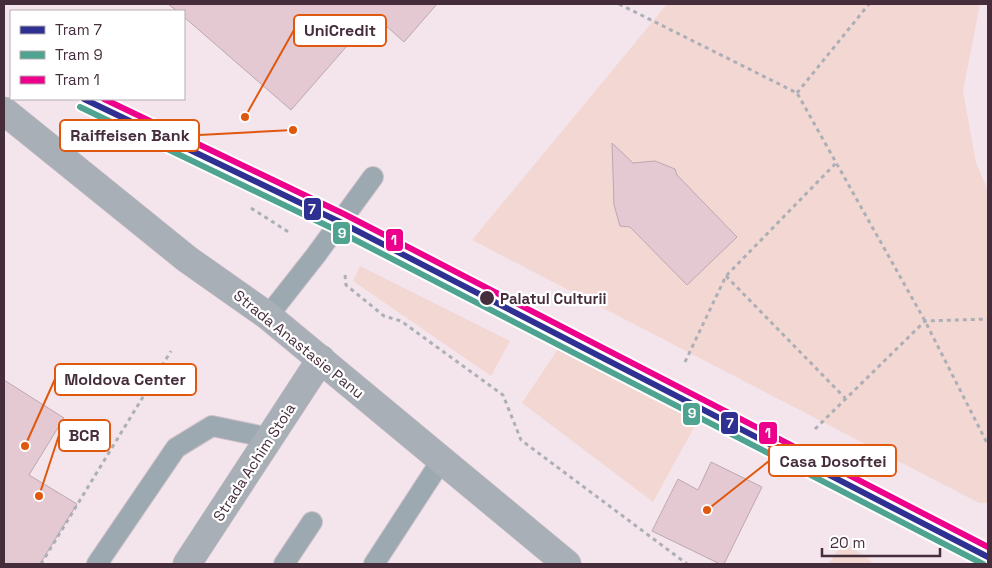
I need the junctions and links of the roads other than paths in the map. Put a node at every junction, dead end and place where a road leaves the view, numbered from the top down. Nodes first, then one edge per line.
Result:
1 (4, 110) edge
2 (373, 177) dead end
3 (268, 316) junction
4 (321, 359) junction
5 (270, 438) junction
6 (441, 461) junction
7 (312, 522) dead end
8 (97, 564) edge
9 (187, 564) edge
10 (284, 564) edge
11 (374, 564) edge
12 (567, 564) edge

1 - 3 main road, Strada Anastasie Panu
2 - 3 lane
3 - 4 main road, Strada Anastasie Panu
4 - 5 main road, Strada Achim Stoia
4 - 6 main road, Strada Anastasie Panu
5 - 8 lane
5 - 9 main road, Strada Achim Stoia
6 - 11 lane
6 - 12 main road, Strada Anastasie Panu
7 - 10 lane

